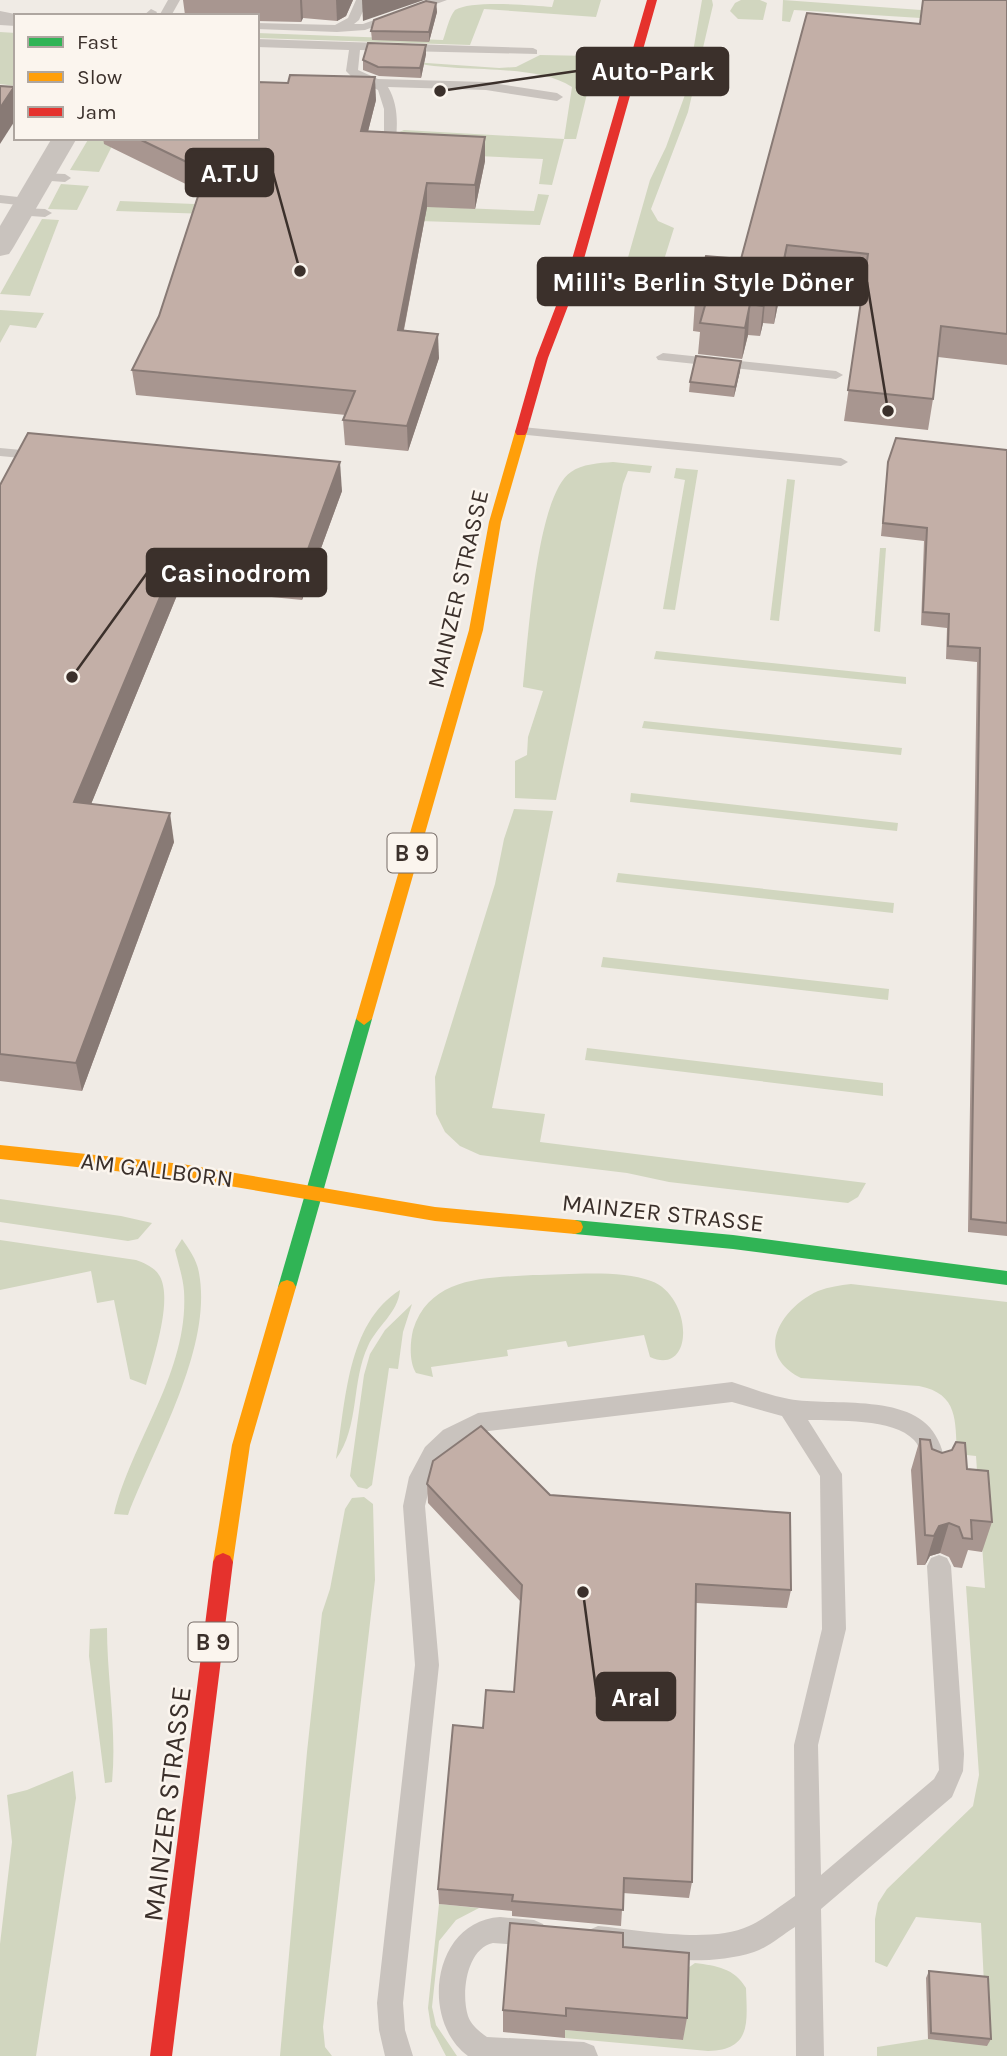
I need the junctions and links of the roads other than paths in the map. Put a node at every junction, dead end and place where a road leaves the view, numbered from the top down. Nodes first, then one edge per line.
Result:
1 (362, 0) edge
2 (441, 0) edge
3 (652, 0) edge
4 (259, 26) edge
5 (337, 29) junction
6 (259, 43) edge
7 (355, 46) junction
8 (533, 52) dead end
9 (376, 83) junction
10 (557, 97) dead end
11 (390, 138) edge
12 (64, 140) edge
13 (23, 207) edge
14 (0, 248) edge
15 (663, 357) dead end
16 (836, 375) dead end
17 (522, 431) junction
18 (0, 452) edge
19 (55, 457) edge
20 (841, 463) dead end
21 (0, 1152) edge
22 (314, 1192) junction
23 (1007, 1278) edge
24 (789, 1409) junction
25 (934, 1471) edge
26 (939, 1566) edge
27 (808, 1903) junction
28 (161, 2056) edge
29 (399, 2056) edge
30 (584, 2056) edge
31 (810, 2056) edge

1 - 5 lane
2 - 5 lane
3 - 17 main road, MAINZER STRASSE / B 9
4 - 5 lane
6 - 7 lane
7 - 8 lane
7 - 9 lane
9 - 10 lane
9 - 11 lane
12 - 13 street
13 - 14 street
15 - 16 lane
17 - 20 lane
17 - 22 main road, MAINZER STRASSE / B 9
18 - 19 lane
21 - 22 main road, AM GALLBORN
22 - 23 main road, MAINZER STRASSE
22 - 28 main road, MAINZER STRASSE / B 9
24 - 25 lane
24 - 27 lane
24 - 29 lane
26 - 27 lane
27 - 30 lane
27 - 31 lane

